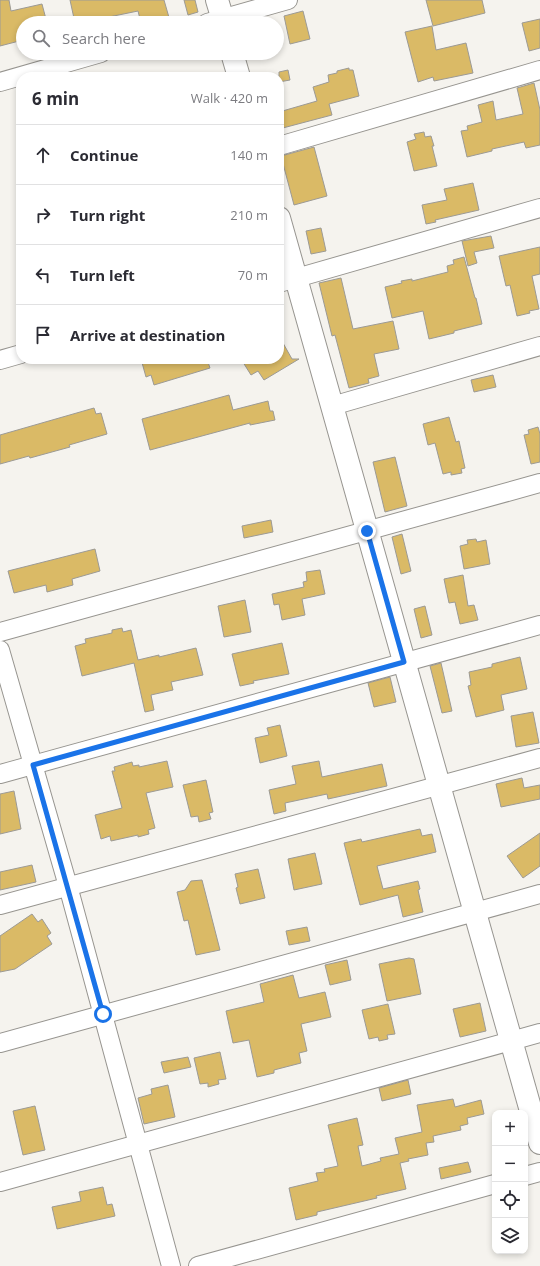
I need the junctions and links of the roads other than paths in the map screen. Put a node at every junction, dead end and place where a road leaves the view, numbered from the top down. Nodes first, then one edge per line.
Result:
1 (288, 0) edge
2 (217, 16) edge
3 (77, 60) edge
4 (234, 60) edge
5 (540, 70) edge
6 (35, 72) edge
7 (238, 72) edge
8 (16, 77) edge
9 (0, 82) edge
10 (284, 145) edge
11 (540, 208) edge
12 (284, 253) edge
13 (288, 281) edge
14 (540, 346) edge
15 (16, 355) edge
16 (0, 360) edge
17 (332, 406) junction
18 (540, 483) edge
19 (367, 531) junction
20 (540, 625) edge
21 (0, 632) edge
22 (0, 650) edge
23 (404, 662) junction
24 (540, 758) edge
25 (33, 765) junction
26 (0, 774) edge
27 (438, 785) junction
28 (68, 886) junction
29 (540, 894) edge
30 (0, 905) edge
31 (474, 912) junction
32 (103, 1014) junction
33 (540, 1033) edge
34 (511, 1041) junction
35 (0, 1043) edge
36 (540, 1143) edge
37 (139, 1144) junction
38 (540, 1172) edge
39 (528, 1175) edge
40 (0, 1182) edge
41 (492, 1185) edge
42 (171, 1266) edge
43 (198, 1266) edge

1 - 2 street
3 - 6 street
4 - 7 main road
5 - 10 street
8 - 9 street
11 - 13 street
12 - 13 main road
13 - 17 main road
14 - 17 street
15 - 16 street
17 - 19 main road
18 - 19 street
19 - 21 street
19 - 23 main road
20 - 23 street
22 - 25 street
23 - 25 street
23 - 27 main road
24 - 27 street
25 - 26 street
25 - 28 street
27 - 28 street
27 - 31 main road
28 - 30 street
28 - 32 street
29 - 31 street
31 - 32 street
31 - 34 main road
32 - 35 street
32 - 37 street
33 - 34 street
34 - 36 main road
34 - 37 street
37 - 40 street
37 - 42 street
38 - 39 street
41 - 43 street

